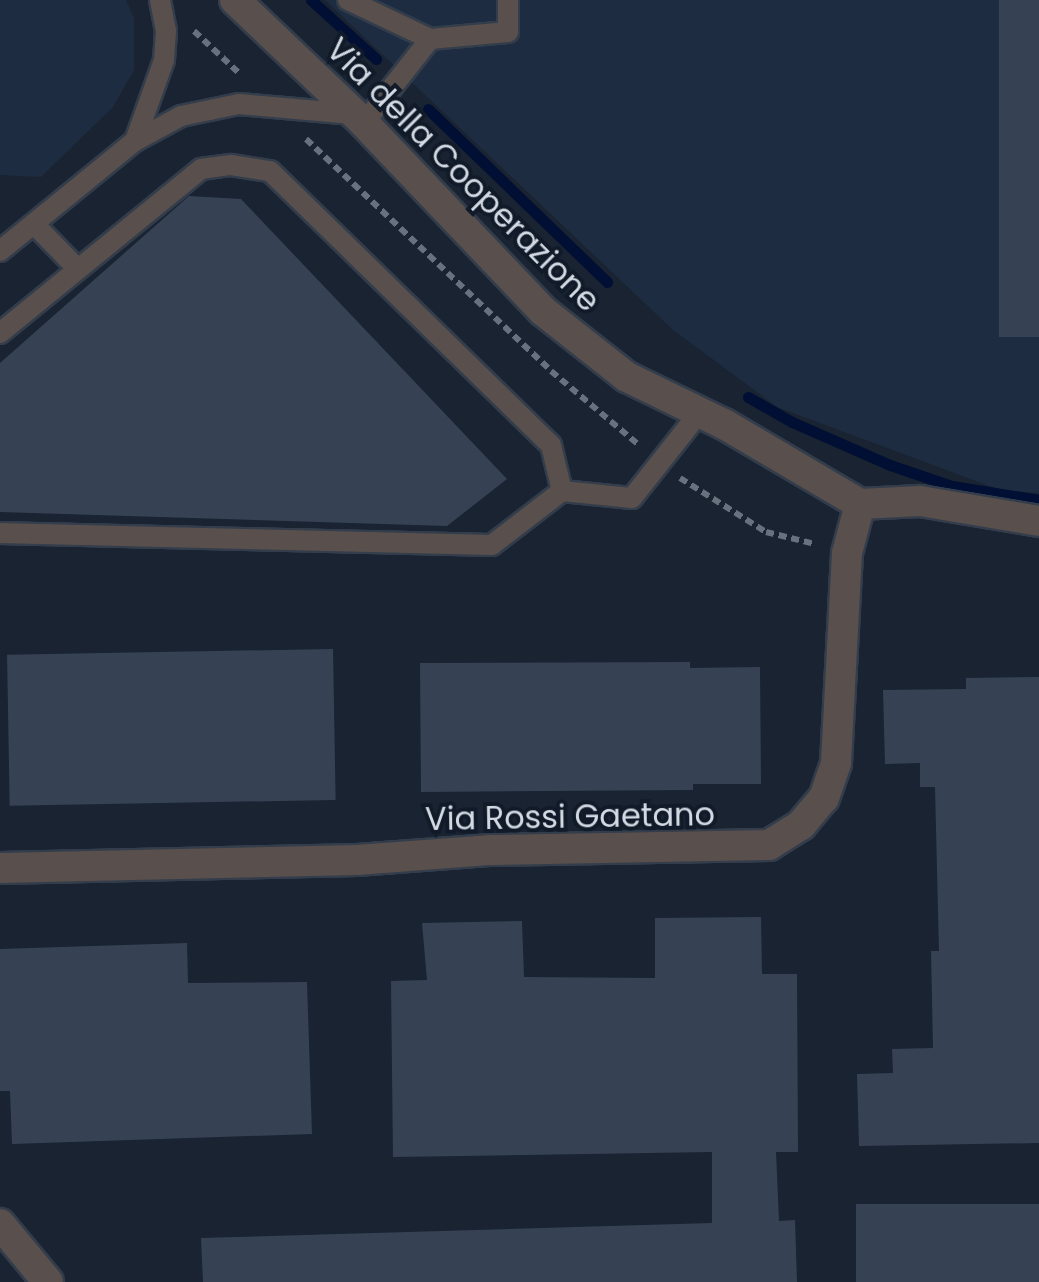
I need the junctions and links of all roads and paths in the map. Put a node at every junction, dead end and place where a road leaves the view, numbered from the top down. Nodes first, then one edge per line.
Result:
1 (160, 0) edge
2 (235, 0) edge
3 (348, 0) edge
4 (508, 0) edge
5 (181, 19) dead end
6 (430, 40) junction
7 (250, 84) dead end
8 (358, 118) junction
9 (135, 141) junction
10 (362, 194) dead end
11 (34, 224) junction
12 (0, 251) edge
13 (76, 267) junction
14 (0, 333) edge
15 (700, 412) junction
16 (644, 450) dead end
17 (682, 480) dead end
18 (562, 492) junction
19 (860, 504) junction
20 (1039, 521) edge
21 (0, 533) edge
22 (800, 540) dead end
23 (0, 868) edge
24 (0, 1224) edge
25 (48, 1282) edge

1 - 9 lane
2 - 8 street, Via della Cooperazione
3 - 6 lane
4 - 6 lane
5 - 7 path
6 - 8 lane
8 - 9 lane
8 - 15 street, Via della Cooperazione
9 - 11 lane
10 - 16 path
11 - 12 lane
11 - 13 lane
13 - 14 lane
13 - 18 lane
15 - 18 lane
15 - 19 street, Via della Cooperazione
17 - 22 path
18 - 21 lane
19 - 20 street
19 - 23 street, Via Rossi Gaetano
24 - 25 street

